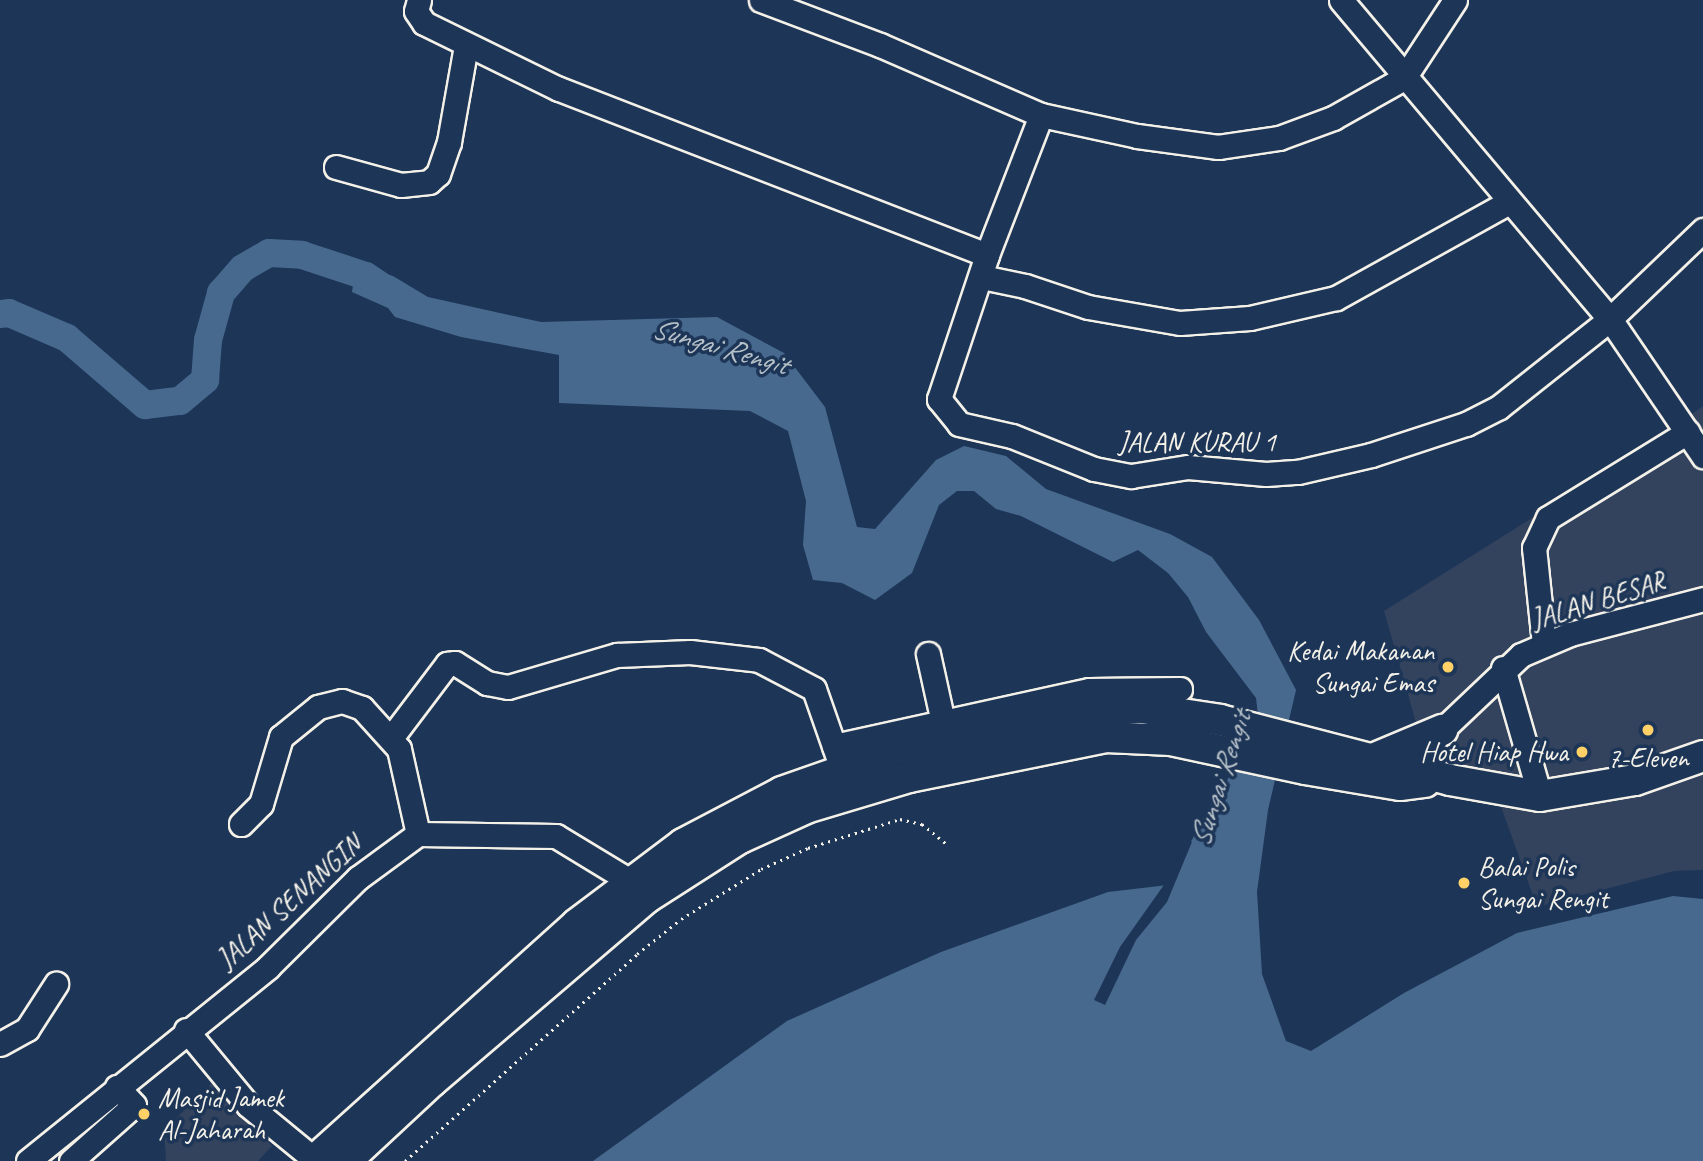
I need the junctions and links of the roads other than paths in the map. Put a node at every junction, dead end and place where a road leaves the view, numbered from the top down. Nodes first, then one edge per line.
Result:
1 (419, 0) edge
2 (761, 0) edge
3 (1341, 0) edge
4 (1455, 0) edge
5 (466, 46) junction
6 (1404, 78) junction
7 (1041, 116) junction
8 (336, 167) dead end
9 (1509, 202) junction
10 (1703, 230) edge
11 (984, 266) junction
12 (1610, 318) junction
13 (1698, 446) edge
14 (1703, 599) edge
15 (1544, 644) junction
16 (928, 654) dead end
17 (1503, 668) junction
18 (1180, 689) dead end
19 (1442, 730) junction
20 (945, 731) junction
21 (1217, 734) junction
22 (391, 738) junction
23 (1703, 756) edge
24 (838, 757) junction
25 (1309, 757) junction
26 (1371, 758) junction
27 (1406, 776) junction
28 (1540, 796) junction
29 (241, 824) dead end
30 (418, 834) junction
31 (630, 881) junction
32 (56, 984) dead end
33 (186, 1030) junction
34 (0, 1044) edge
35 (117, 1087) junction
36 (50, 1143) junction
37 (314, 1160) edge
38 (29, 1161) edge
39 (69, 1161) edge
40 (346, 1161) edge

1 - 5 street
2 - 7 street
3 - 6 street
4 - 6 street
5 - 8 street
5 - 11 street
6 - 7 street
6 - 9 street
7 - 11 street, JALAN KURAU 1
9 - 11 street
9 - 12 street
10 - 12 street, JALAN KURAU 1
11 - 12 street, JALAN KURAU 1
12 - 13 street
13 - 15 street
14 - 15 street, JALAN BESAR
15 - 17 street, JALAN BESAR
16 - 20 street
17 - 19 street, JALAN BESAR
17 - 28 street
18 - 20 street
19 - 26 main road
19 - 27 street, JALAN BESAR
20 - 21 main road
20 - 24 main road
21 - 25 main road
21 - 40 main road
22 - 24 street
22 - 29 street
22 - 30 street
23 - 28 main road
24 - 31 main road
25 - 26 main road
25 - 27 main road
26 - 27 main road
27 - 28 main road
30 - 31 street
30 - 33 street, JALAN SENANGIN
31 - 37 main road
32 - 34 street
33 - 35 street, JALAN SENANGIN
33 - 37 street
35 - 36 street, JALAN SENANGIN
35 - 39 street
36 - 38 street, JALAN SENANGIN
36 - 39 street

